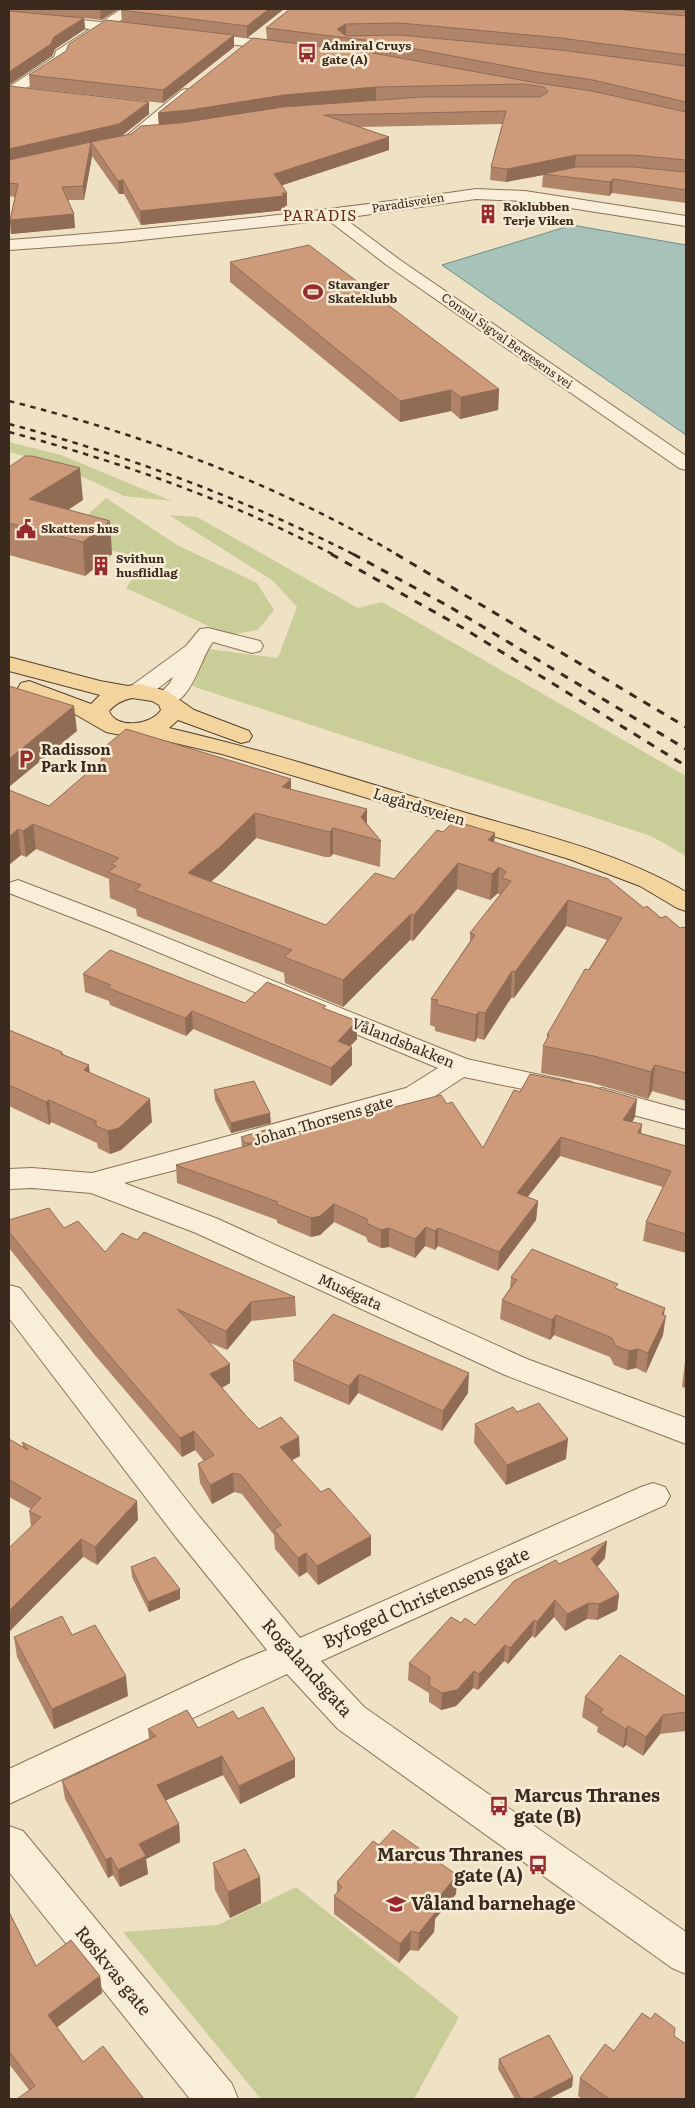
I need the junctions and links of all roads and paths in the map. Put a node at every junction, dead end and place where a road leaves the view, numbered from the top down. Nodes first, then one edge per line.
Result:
1 (130, 9) edge
2 (9, 17) edge
3 (106, 26) junction
4 (143, 30) edge
5 (264, 32) dead end
6 (180, 35) edge
7 (251, 43) junction
8 (293, 47) edge
9 (235, 56) edge
10 (196, 86) edge
11 (10, 92) edge
12 (29, 94) edge
13 (145, 107) edge
14 (167, 110) junction
15 (165, 132) edge
16 (138, 133) junction
17 (101, 148) edge
18 (536, 182) dead end
19 (500, 194) junction
20 (331, 215) junction
21 (686, 222) edge
22 (9, 245) edge
23 (686, 464) edge
24 (252, 646) dead end
25 (194, 651) junction
26 (9, 664) edge
27 (9, 682) edge
28 (132, 692) junction
29 (169, 702) junction
30 (100, 718) junction
31 (146, 729) junction
32 (686, 881) edge
33 (18, 888) dead end
34 (686, 903) edge
35 (460, 1067) junction
36 (686, 1120) edge
37 (9, 1179) edge
38 (94, 1183) junction
39 (9, 1296) edge
40 (686, 1431) edge
41 (653, 1496) dead end
42 (294, 1657) junction
43 (9, 1787) edge
44 (9, 1842) edge
45 (686, 1955) edge
46 (217, 2099) edge

1 - 3 street
2 - 3 street
3 - 4 street
3 - 11 street
5 - 7 street
6 - 7 street
7 - 8 street
7 - 9 street
10 - 14 street
11 - 12 street
13 - 14 street
14 - 16 street
15 - 16 street
16 - 17 street
18 - 19 street
19 - 20 street, Paradisveien
19 - 21 street, Paradisveien
20 - 22 street, Paradisveien
20 - 23 street, Consul Sigval Bergesens vei
24 - 25 street
25 - 28 street
25 - 29 street
26 - 28 main road
27 - 30 main road
28 - 29 main road, Lagårdsveien
28 - 30 main road
29 - 31 main road
29 - 32 main road, Lagårdsveien
30 - 31 main road
31 - 34 main road, Lagårdsveien
33 - 35 street, Vålandsbakken
35 - 36 street, Vålandsbakken
35 - 38 street, Johan Thorsens gate
37 - 38 street, Muségata
38 - 40 street, Muségata
39 - 42 street, Rogalandsgata
41 - 42 street, Byfoged Christensens gate
42 - 43 street, Byfoged Christensens gate
42 - 45 street, Rogalandsgata
44 - 46 street, Røskvas gate

